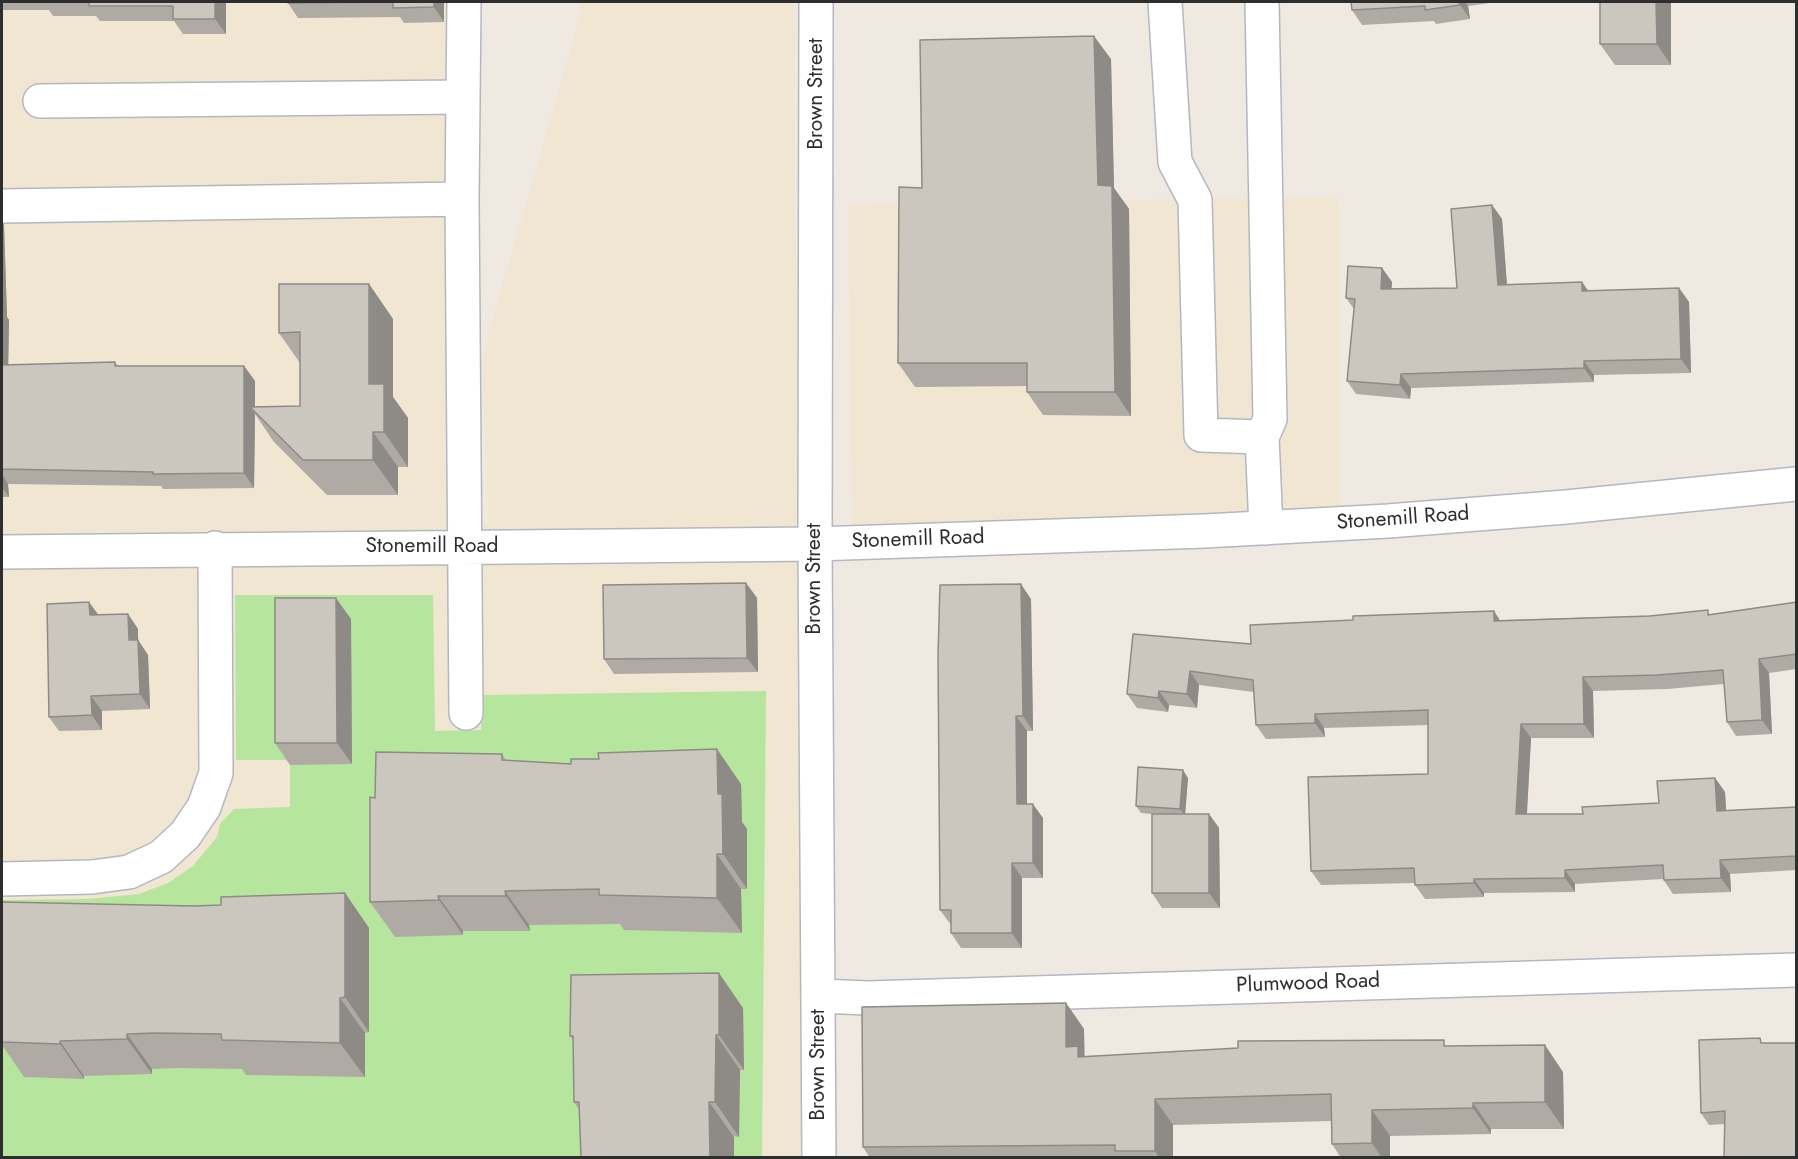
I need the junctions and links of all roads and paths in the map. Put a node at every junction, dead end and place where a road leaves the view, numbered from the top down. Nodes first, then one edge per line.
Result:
1 (464, 2) edge
2 (816, 2) edge
3 (1165, 2) edge
4 (1262, 2) edge
5 (463, 96) junction
6 (40, 101) dead end
7 (462, 199) junction
8 (2, 206) edge
9 (1262, 437) junction
10 (1797, 484) edge
11 (1266, 528) junction
12 (815, 543) junction
13 (465, 547) junction
14 (215, 548) junction
15 (2, 552) edge
16 (466, 713) dead end
17 (2, 879) edge
18 (1797, 970) edge
19 (819, 996) junction
20 (819, 1158) edge

1 - 5 street
2 - 12 street, Brown Street
3 - 9 street
4 - 9 street
5 - 6 street
5 - 7 street
7 - 8 street
7 - 13 street
9 - 11 street
10 - 11 street, Stonemill Road
11 - 12 street, Stonemill Road
12 - 13 street, Stonemill Road
12 - 19 street, Brown Street
13 - 14 street, Stonemill Road
13 - 16 street
14 - 15 street, Stonemill Road
14 - 17 street
18 - 19 street, Plumwood Road
19 - 20 street, Brown Street

